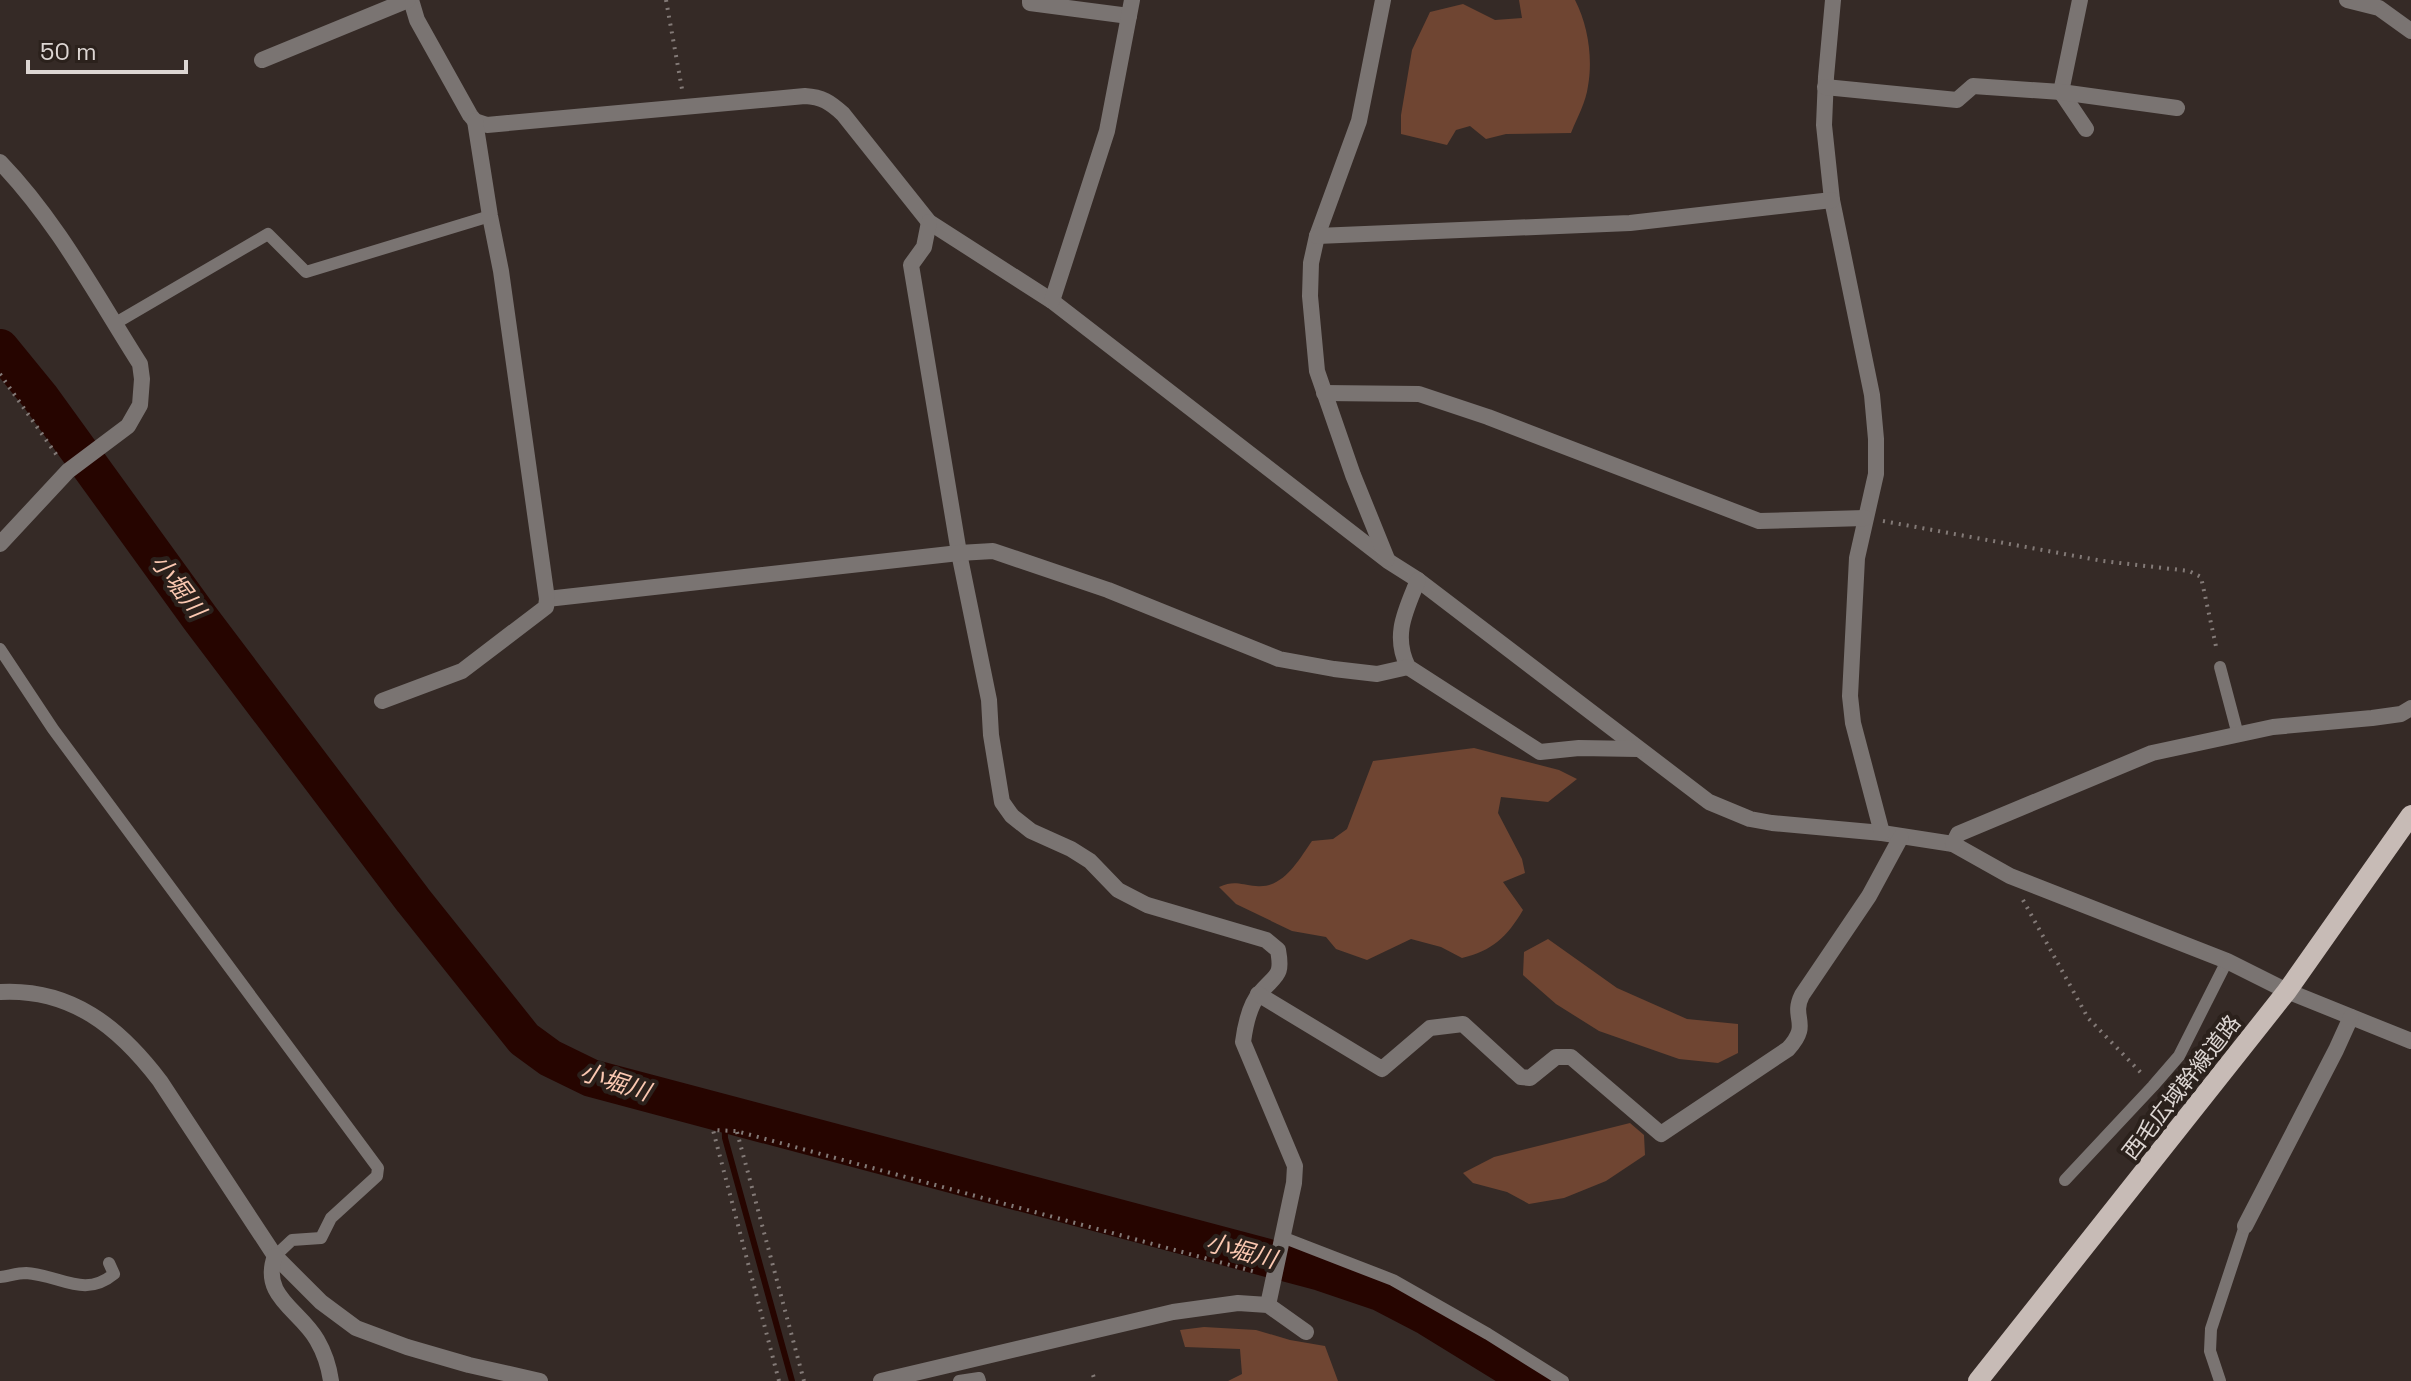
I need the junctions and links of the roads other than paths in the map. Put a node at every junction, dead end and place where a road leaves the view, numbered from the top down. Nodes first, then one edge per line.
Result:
1 (409, 0) edge
2 (1030, 0) edge
3 (1383, 0) edge
4 (1833, 0) edge
5 (2080, 0) edge
6 (2347, 0) edge
7 (1131, 8) edge
8 (2411, 31) edge
9 (262, 60) dead end
10 (1825, 87) junction
11 (2061, 92) junction
12 (2177, 108) dead end
13 (475, 121) junction
14 (2086, 129) dead end
15 (0, 162) edge
16 (1832, 200) junction
17 (490, 216) junction
18 (929, 222) junction
19 (1317, 236) junction
20 (1052, 301) junction
21 (114, 324) junction
22 (1324, 393) junction
23 (1865, 518) junction
24 (0, 544) edge
25 (959, 553) junction
26 (1388, 561) junction
27 (1418, 580) junction
28 (547, 599) junction
29 (0, 649) edge
30 (1408, 667) junction
31 (2220, 667) road end
32 (382, 701) dead end
33 (2411, 708) edge
34 (2238, 735) junction
35 (1638, 749) junction
36 (2411, 815) edge
37 (1882, 833) junction
38 (1901, 837) junction
39 (1953, 844) junction
40 (2227, 961) junction
41 (1, 989) edge
42 (2287, 991) junction
43 (1258, 994) junction
44 (2351, 1017) junction
45 (2411, 1041) edge
46 (2065, 1180) dead end
47 (2245, 1226) joint
48 (1281, 1242) junction
49 (275, 1256) junction
50 (109, 1263) dead end
51 (0, 1277) edge
52 (1268, 1305) junction
53 (1306, 1332) dead end
54 (921, 1377) edge
55 (331, 1381) edge
56 (540, 1381) edge
57 (881, 1381) edge
58 (959, 1381) edge
59 (980, 1381) edge
60 (1563, 1381) edge
61 (1978, 1381) edge
62 (2220, 1381) edge

1 - 9 street
1 - 13 street
2 - 7 street
3 - 19 street
4 - 10 street
5 - 11 street
6 - 8 street
7 - 20 street
10 - 11 street
10 - 16 street
11 - 12 street
11 - 14 street
13 - 17 street
13 - 18 street
15 - 21 street
16 - 19 street
16 - 23 street
17 - 21 lane
17 - 28 street
18 - 20 street
18 - 25 street
19 - 22 street
20 - 26 street
21 - 24 street
22 - 23 street
22 - 26 street
23 - 37 street
25 - 28 street
25 - 30 street
25 - 43 street
26 - 27 street
27 - 30 street
27 - 35 street
28 - 32 street
29 - 49 lane
30 - 35 street
31 - 34 lane
33 - 34 street
34 - 39 street
35 - 37 street
36 - 42 main road, 西毛広域幹線道路
37 - 38 street
38 - 39 street
38 - 43 street
39 - 40 street
40 - 42 street
40 - 46 lane
41 - 49 street
42 - 44 street
42 - 61 main road, 西毛広域幹線道路
43 - 48 street
44 - 45 street
44 - 47 street
47 - 62 lane
48 - 52 street
48 - 60 lane
49 - 55 street
49 - 56 street
50 - 51 lane
52 - 53 street
52 - 54 street
54 - 57 street
58 - 59 lane

